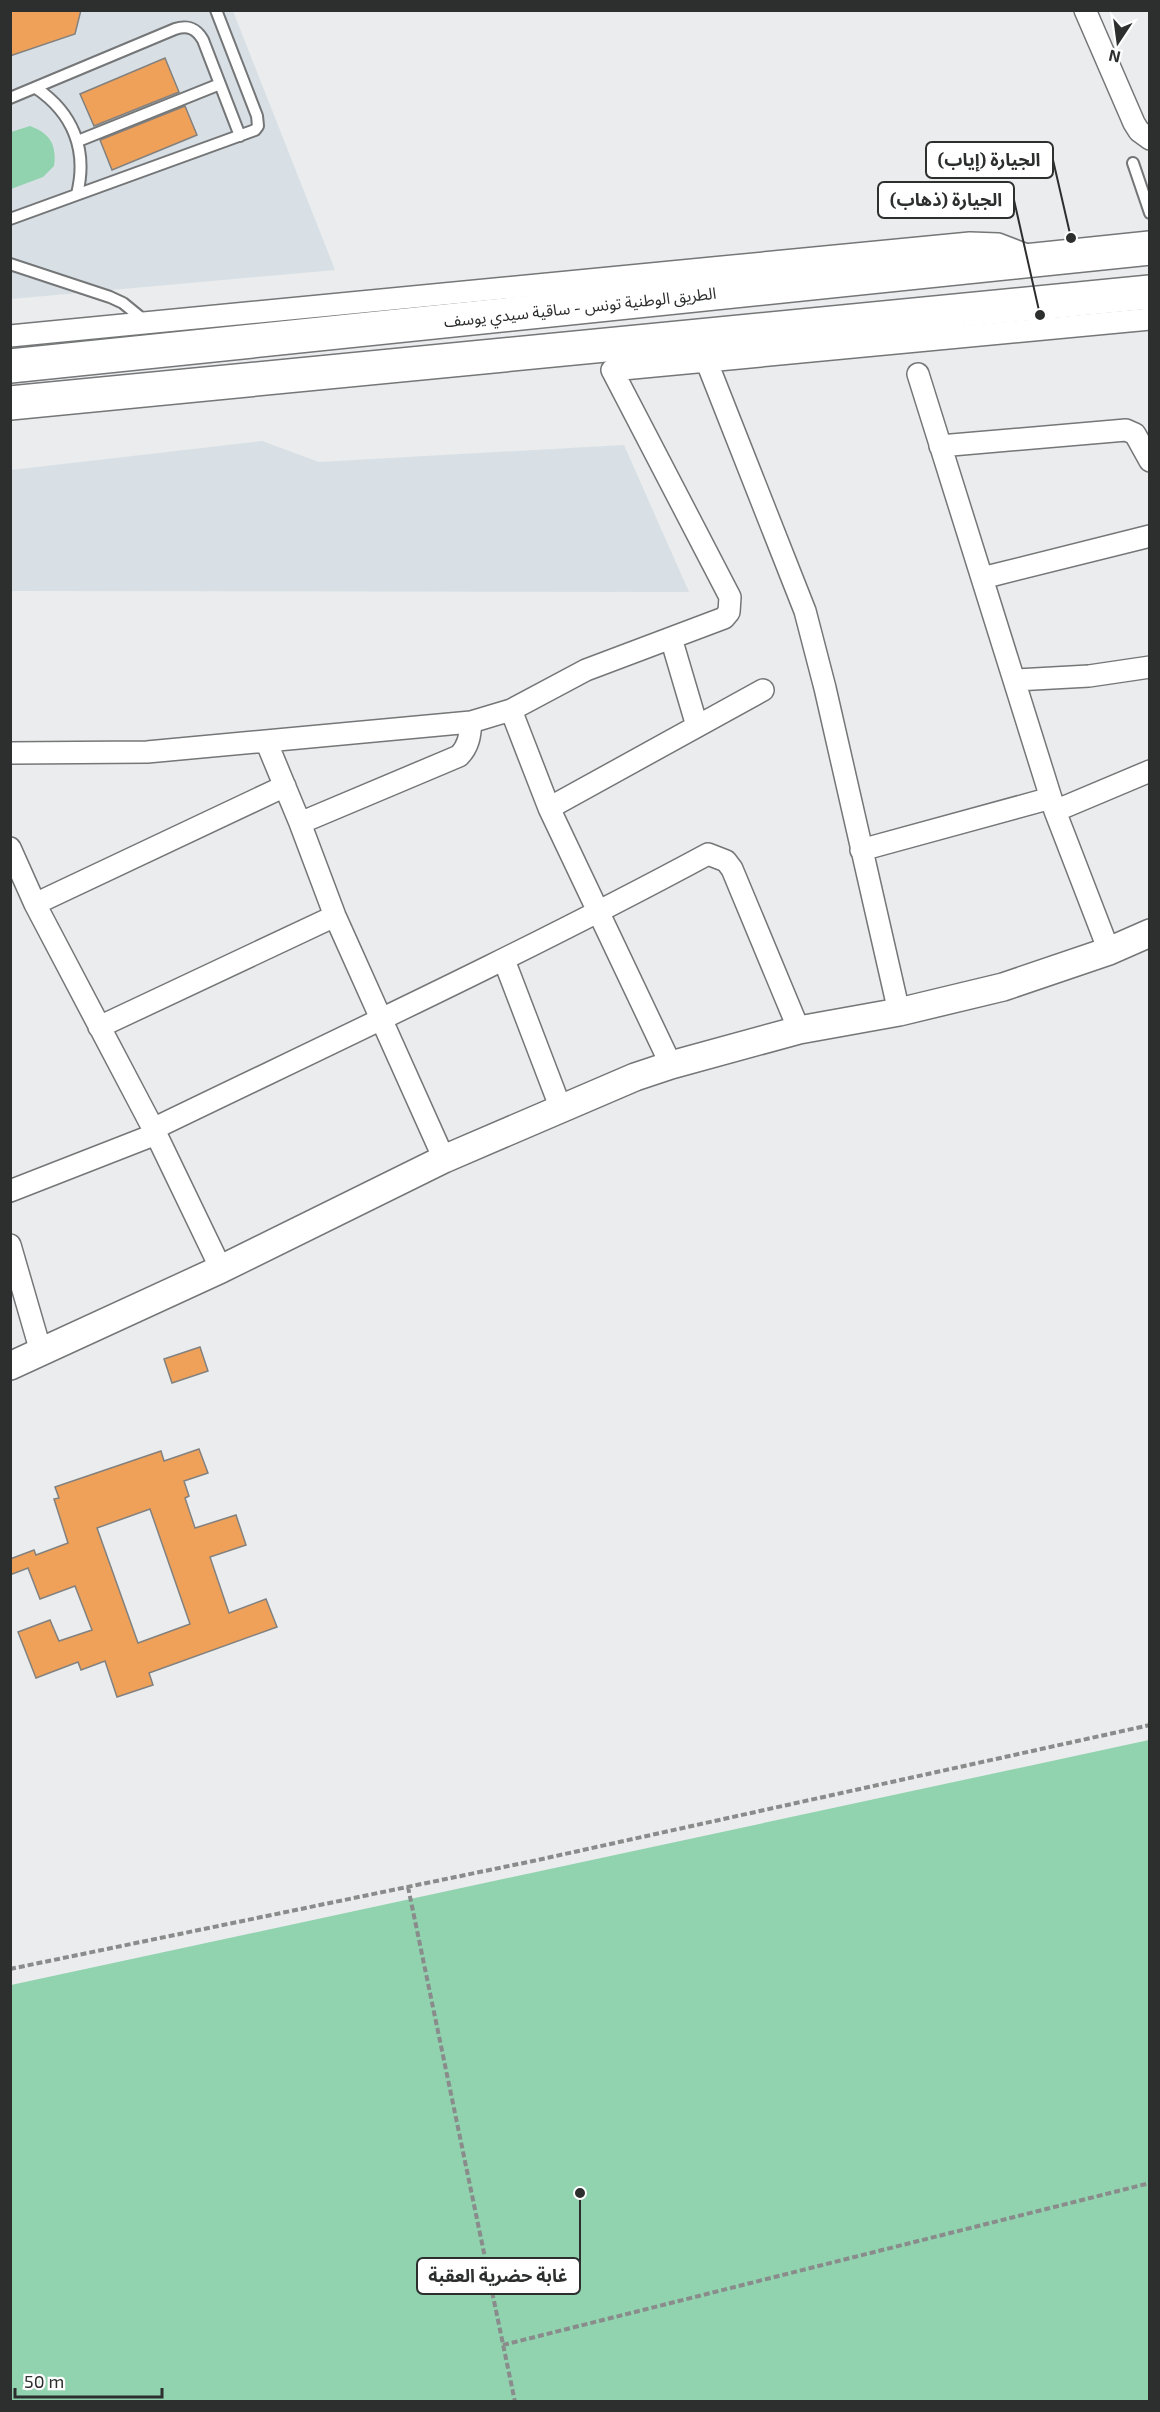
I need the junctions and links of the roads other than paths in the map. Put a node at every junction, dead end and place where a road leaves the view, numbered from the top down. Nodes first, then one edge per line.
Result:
1 (216, 10) edge
2 (1085, 10) edge
3 (220, 84) junction
4 (36, 88) junction
5 (10, 98) edge
6 (240, 136) junction
7 (1149, 139) edge
8 (78, 141) junction
9 (1133, 163) dead end
10 (77, 194) junction
11 (1149, 213) edge
12 (10, 219) edge
13 (1149, 248) edge
14 (1038, 260) junction
15 (10, 264) edge
16 (1149, 292) edge
17 (1149, 319) edge
18 (146, 321) junction
19 (10, 336) edge
20 (706, 360) junction
21 (10, 366) edge
22 (918, 374) dead end
23 (10, 403) edge
24 (940, 446) junction
25 (1149, 461) edge
26 (1149, 536) edge
27 (982, 578) junction
28 (671, 638) junction
29 (1149, 667) edge
30 (1014, 680) junction
31 (763, 690) dead end
32 (511, 710) junction
33 (471, 722) junction
34 (697, 726) junction
35 (266, 741) junction
36 (10, 753) edge
37 (1149, 771) edge
38 (285, 786) junction
39 (1053, 805) junction
40 (549, 808) junction
41 (300, 823) junction
42 (10, 848) edge
43 (861, 850) junction
44 (35, 904) junction
45 (599, 913) junction
46 (335, 915) junction
47 (1149, 933) edge
48 (1109, 951) junction
49 (504, 960) junction
50 (899, 1012) junction
51 (382, 1018) junction
52 (99, 1027) junction
53 (799, 1030) junction
54 (670, 1065) junction
55 (561, 1109) junction
56 (155, 1131) junction
57 (444, 1159) junction
58 (10, 1191) edge
59 (10, 1245) edge
60 (221, 1269) junction
61 (41, 1352) junction
62 (10, 1366) edge

1 - 6 lane
2 - 7 street
3 - 4 lane
3 - 6 lane
3 - 8 lane
4 - 5 lane
4 - 8 lane
6 - 10 lane
8 - 10 lane
9 - 11 lane
10 - 12 lane
13 - 14 highway, الطريق الوطنية تونس - ساقية سيدي يوسف
14 - 18 street
14 - 21 highway, الطريق الوطنية تونس - ساقية سيدي يوسف
15 - 18 lane
16 - 23 highway
17 - 20 street
18 - 19 street
20 - 28 street
20 - 43 street
22 - 24 street
24 - 25 street
24 - 27 street
26 - 27 street
27 - 30 street
28 - 32 street
28 - 34 street
29 - 30 street
30 - 39 street
31 - 34 street
32 - 33 street
32 - 40 street
33 - 35 street
33 - 41 street
34 - 40 street
35 - 36 street
35 - 38 street
37 - 39 street
38 - 41 street
38 - 44 street
39 - 43 street
39 - 48 street
40 - 45 street
41 - 46 street
42 - 44 street
43 - 50 street
44 - 52 street
45 - 49 street
45 - 53 street
45 - 54 street
46 - 51 street
46 - 52 street
47 - 48 street
48 - 50 street
49 - 51 street
49 - 55 street
50 - 53 street
51 - 56 street
51 - 57 street
52 - 56 street
53 - 54 street
54 - 55 street
55 - 57 street
56 - 58 street
56 - 60 street
57 - 60 street
59 - 61 street
60 - 61 street
61 - 62 street

